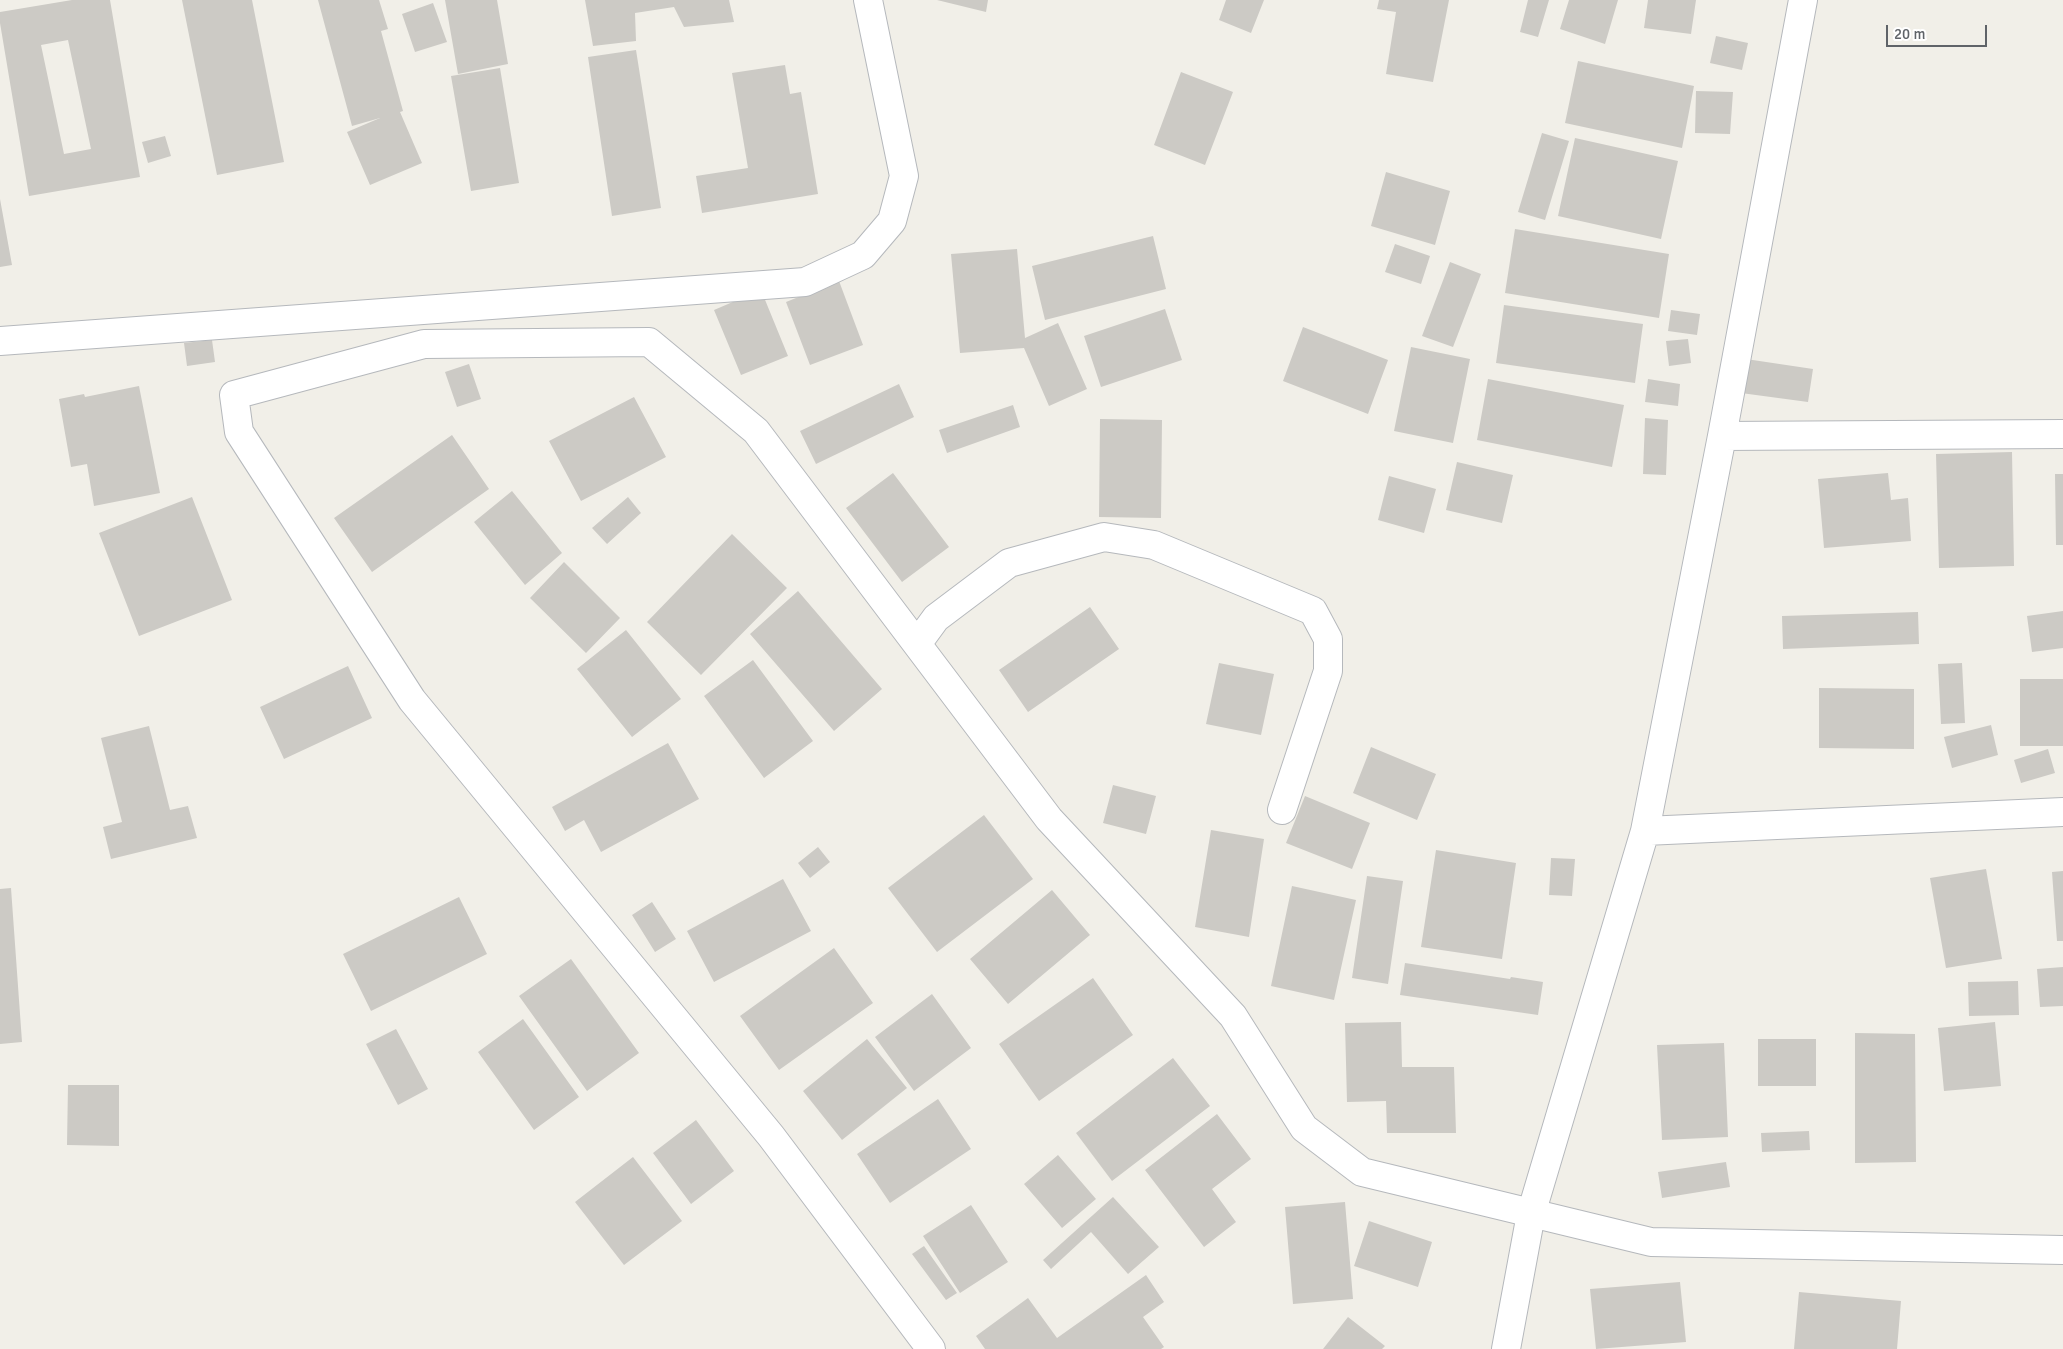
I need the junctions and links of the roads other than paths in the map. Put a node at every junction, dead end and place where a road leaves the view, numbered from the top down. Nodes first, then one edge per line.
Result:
1 (868, 0) edge
2 (1803, 0) edge
3 (0, 341) edge
4 (2063, 434) edge
5 (1722, 436) junction
6 (917, 644) junction
7 (1282, 810) dead end
8 (2063, 812) edge
9 (1645, 831) junction
10 (1530, 1214) junction
11 (2063, 1250) edge
12 (931, 1349) edge
13 (1506, 1349) edge

1 - 3 street
2 - 5 street
4 - 5 street
5 - 9 street
6 - 7 street
6 - 10 street
6 - 12 street
8 - 9 street
9 - 10 street
10 - 11 street
10 - 13 street

